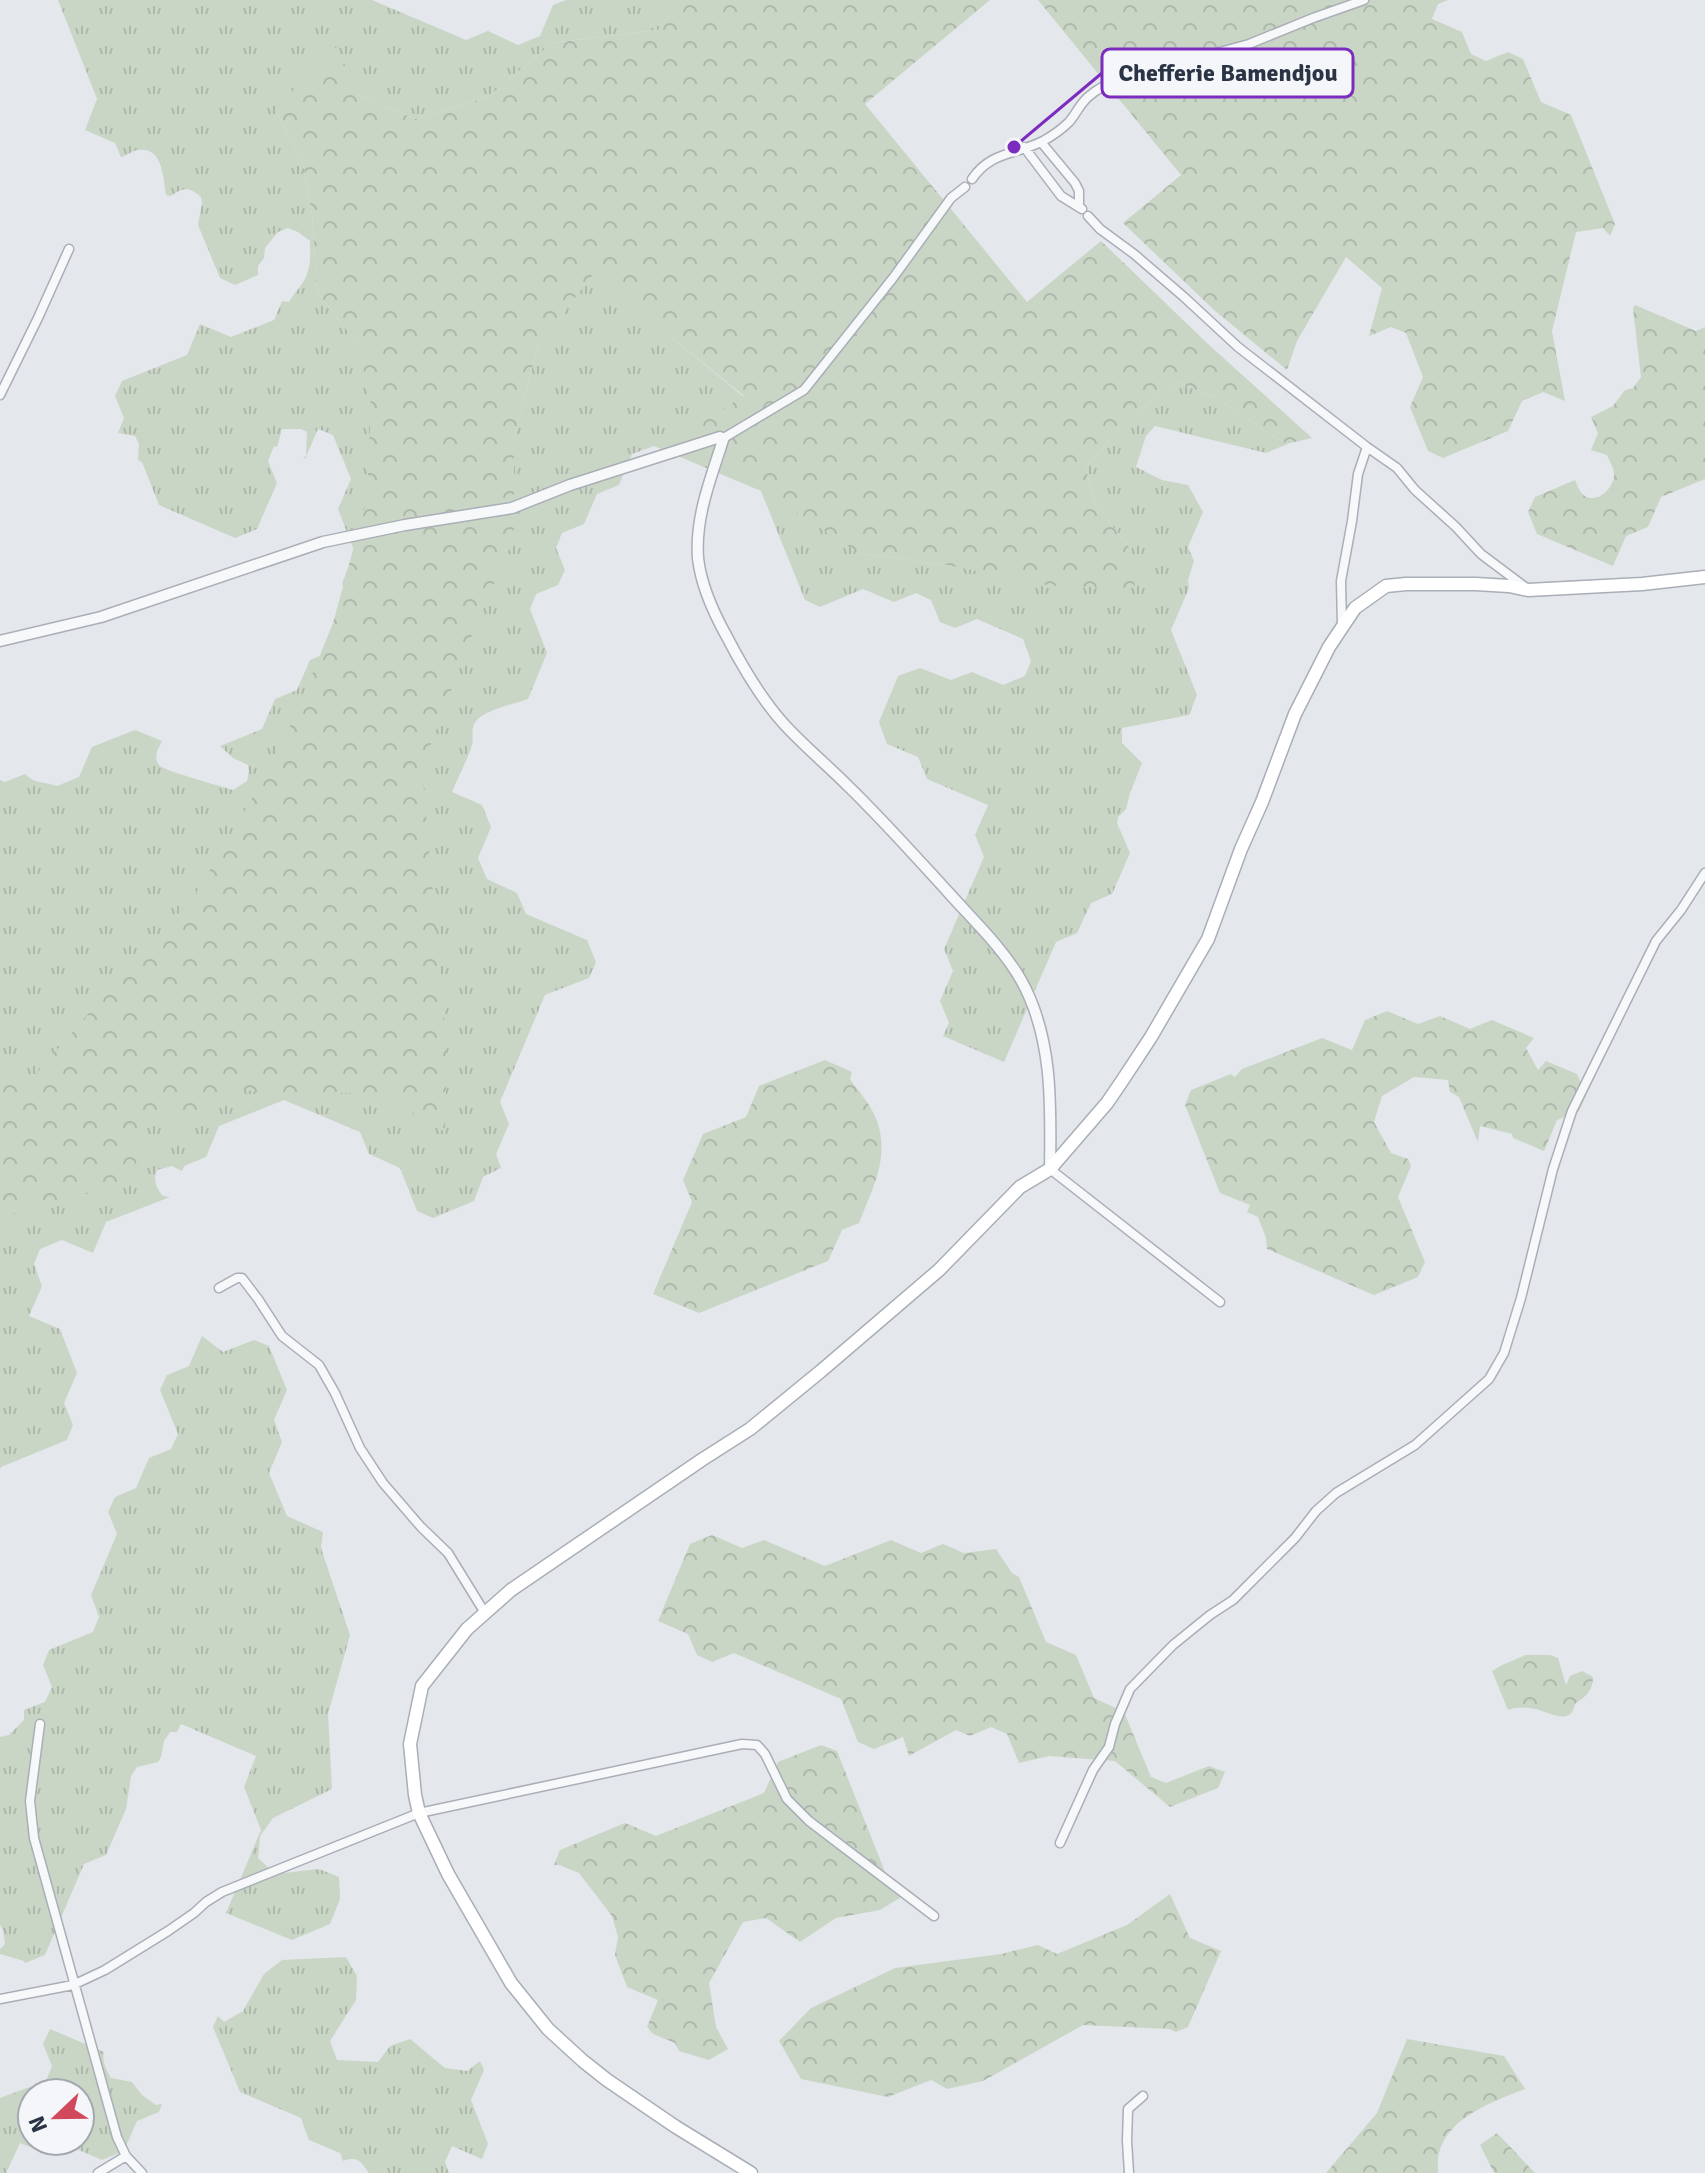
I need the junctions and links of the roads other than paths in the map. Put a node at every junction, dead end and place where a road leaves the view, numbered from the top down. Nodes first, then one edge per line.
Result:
1 (1364, 0) edge
2 (1041, 142) junction
3 (1024, 147) junction
4 (972, 179) dead end
5 (965, 187) dead end
6 (1083, 210) junction
7 (69, 249) dead end
8 (0, 395) edge
9 (722, 439) junction
10 (1367, 447) junction
11 (1705, 577) edge
12 (1528, 590) junction
13 (1342, 627) junction
14 (0, 641) edge
15 (1705, 873) edge
16 (1050, 1169) junction
17 (219, 1288) dead end
18 (1220, 1302) dead end
19 (485, 1613) junction
20 (40, 1724) dead end
21 (419, 1813) junction
22 (1060, 1843) dead end
23 (934, 1916) dead end
24 (73, 1985) junction
25 (0, 1999) edge
26 (1143, 2096) dead end
27 (126, 2156) junction
28 (98, 2173) edge
29 (142, 2173) edge
30 (751, 2173) edge
31 (1129, 2173) edge

1 - 2 street
2 - 3 street
2 - 6 street
3 - 4 street
3 - 6 street
5 - 9 street
6 - 10 street
7 - 8 street
9 - 14 street
9 - 16 street
10 - 12 street
10 - 13 street
11 - 12 main road
12 - 13 main road
13 - 16 main road
15 - 22 street
16 - 18 street
16 - 19 main road
17 - 19 street
19 - 21 main road
20 - 24 street
21 - 23 street
21 - 24 street
21 - 30 main road
24 - 25 street
24 - 27 street
26 - 31 street
27 - 28 street
27 - 29 street

